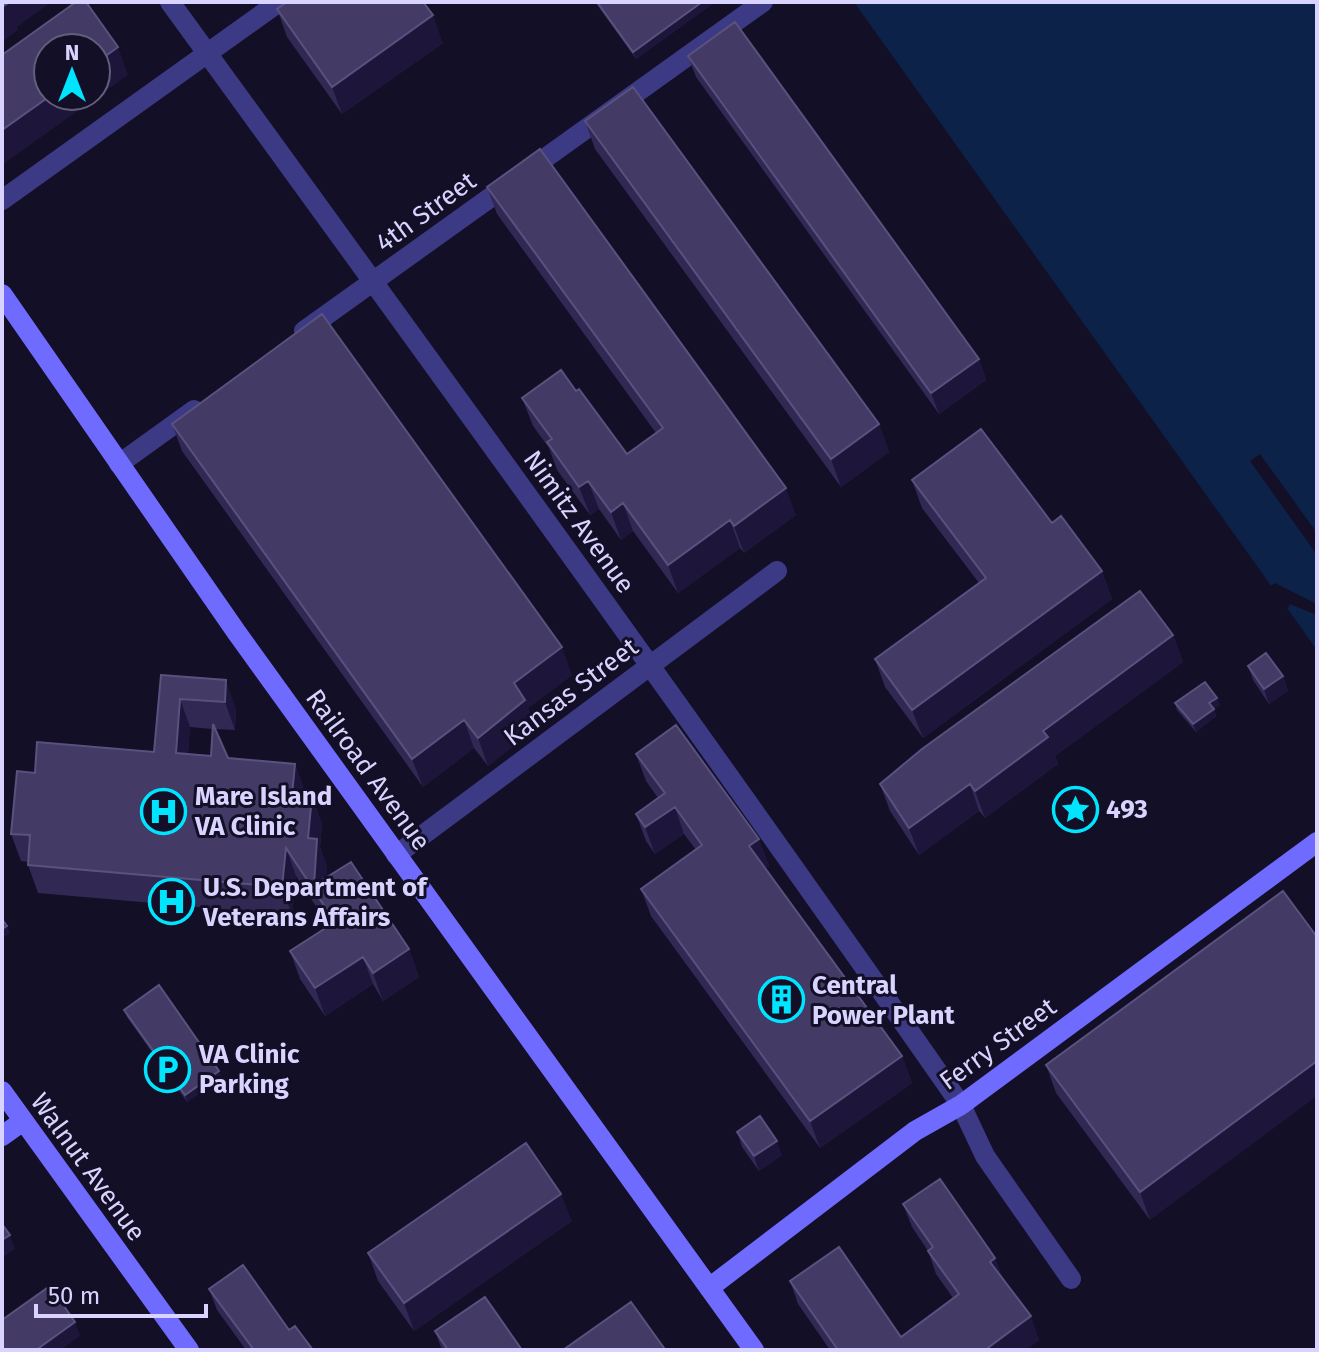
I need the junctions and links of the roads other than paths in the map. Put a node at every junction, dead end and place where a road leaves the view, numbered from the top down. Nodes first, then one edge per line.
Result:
1 (170, 2) edge
2 (279, 2) edge
3 (763, 2) edge
4 (207, 53) junction
5 (2, 200) edge
6 (371, 283) junction
7 (2, 294) edge
8 (286, 344) edge
9 (211, 398) edge
10 (119, 464) junction
11 (777, 571) dead end
12 (651, 665) junction
13 (1317, 842) edge
14 (396, 855) junction
15 (2, 1091) edge
16 (961, 1105) junction
17 (23, 1121) junction
18 (2, 1136) edge
19 (1071, 1279) dead end
20 (709, 1288) junction
21 (189, 1350) edge
22 (754, 1350) edge

1 - 4 street, Nimitz Avenue
2 - 4 street
3 - 6 street, 4th Street
4 - 5 street
4 - 6 street, Nimitz Avenue
6 - 8 street, 4th Street
6 - 12 street, Nimitz Avenue
7 - 10 street, Railroad Avenue
9 - 10 street
10 - 14 street, Railroad Avenue
11 - 12 street, Kansas Street
12 - 14 street, Kansas Street
12 - 16 street, Nimitz Avenue
13 - 16 street, Ferry Street
14 - 20 street, Railroad Avenue
15 - 17 street, Walnut Avenue
16 - 19 street, Nimitz Avenue
16 - 20 street, Ferry Street
17 - 18 street
17 - 21 street, Walnut Avenue
20 - 22 street, Railroad Avenue

